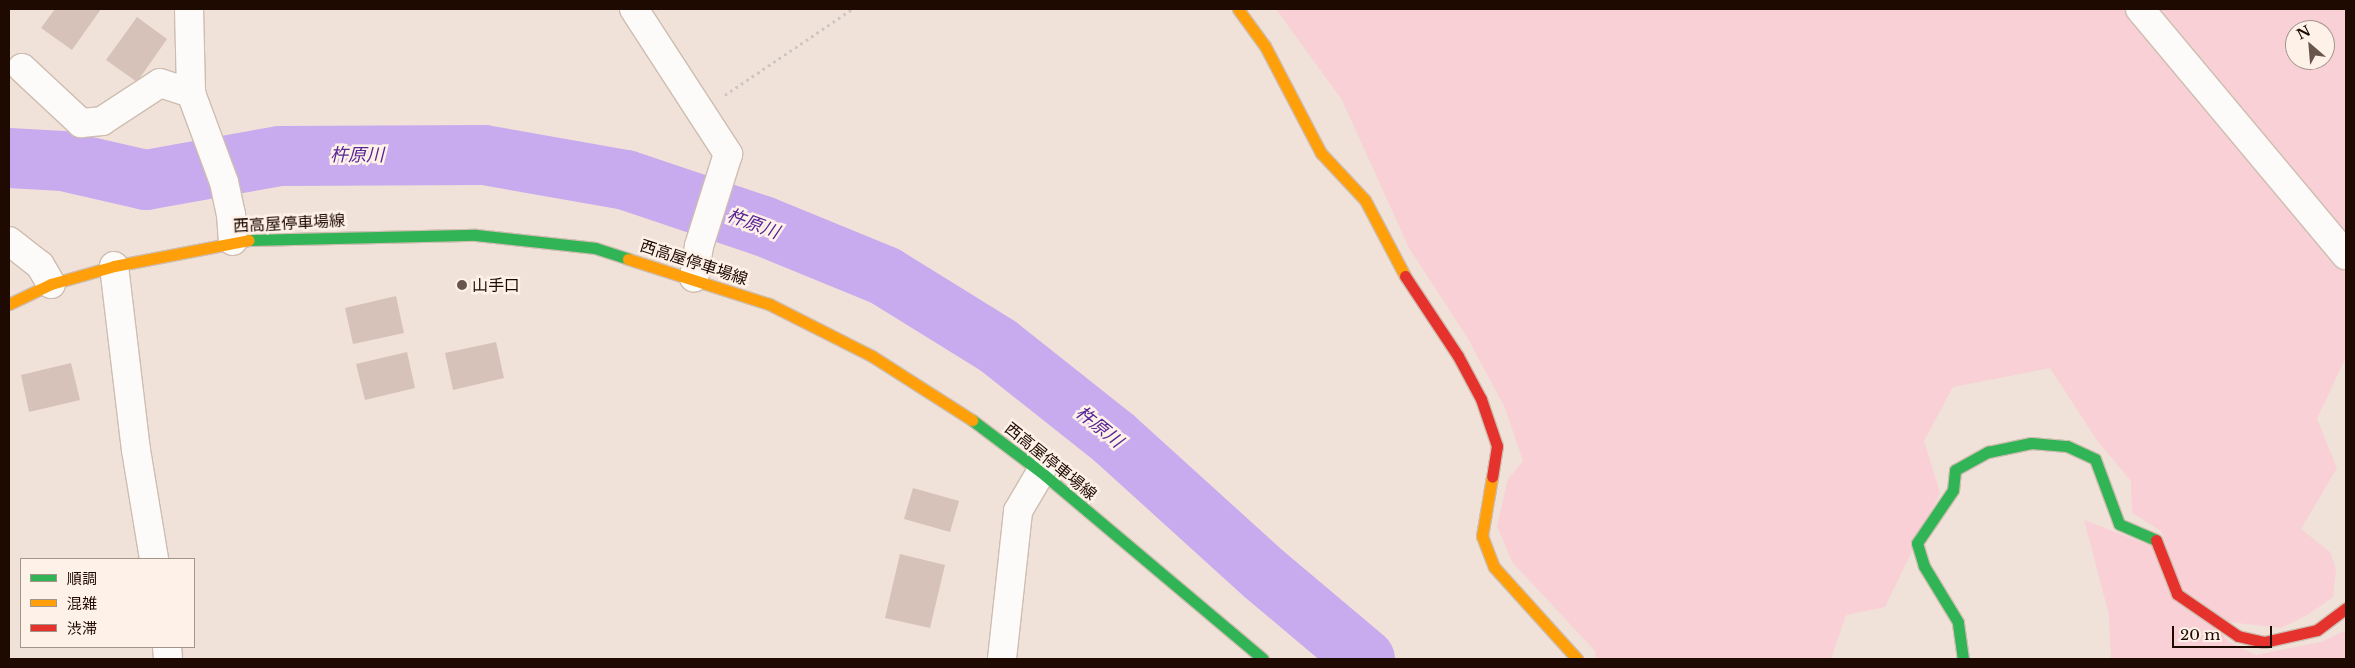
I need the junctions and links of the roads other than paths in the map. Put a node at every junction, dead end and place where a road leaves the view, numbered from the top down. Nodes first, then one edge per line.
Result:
1 (189, 9) edge
2 (634, 9) edge
3 (1238, 9) edge
4 (2140, 9) edge
5 (22, 68) dead end
6 (191, 93) junction
7 (233, 241) junction
8 (9, 242) edge
9 (2346, 255) edge
10 (114, 266) junction
11 (694, 278) junction
12 (51, 284) junction
13 (9, 304) edge
14 (1040, 472) junction
15 (154, 558) edge
16 (2346, 608) edge
17 (1002, 659) edge
18 (1263, 659) edge
19 (1577, 659) edge
20 (1963, 659) edge

1 - 6 street
2 - 11 street
3 - 19 street
4 - 9 street
5 - 6 street
6 - 7 street
7 - 10 street, 西高屋停車場線
7 - 11 street, 西高屋停車場線
8 - 12 street
10 - 12 street, 西高屋停車場線
10 - 15 street
11 - 14 street, 西高屋停車場線
12 - 13 street, 西高屋停車場線
14 - 17 street
14 - 18 street, 西高屋停車場線
16 - 20 street

